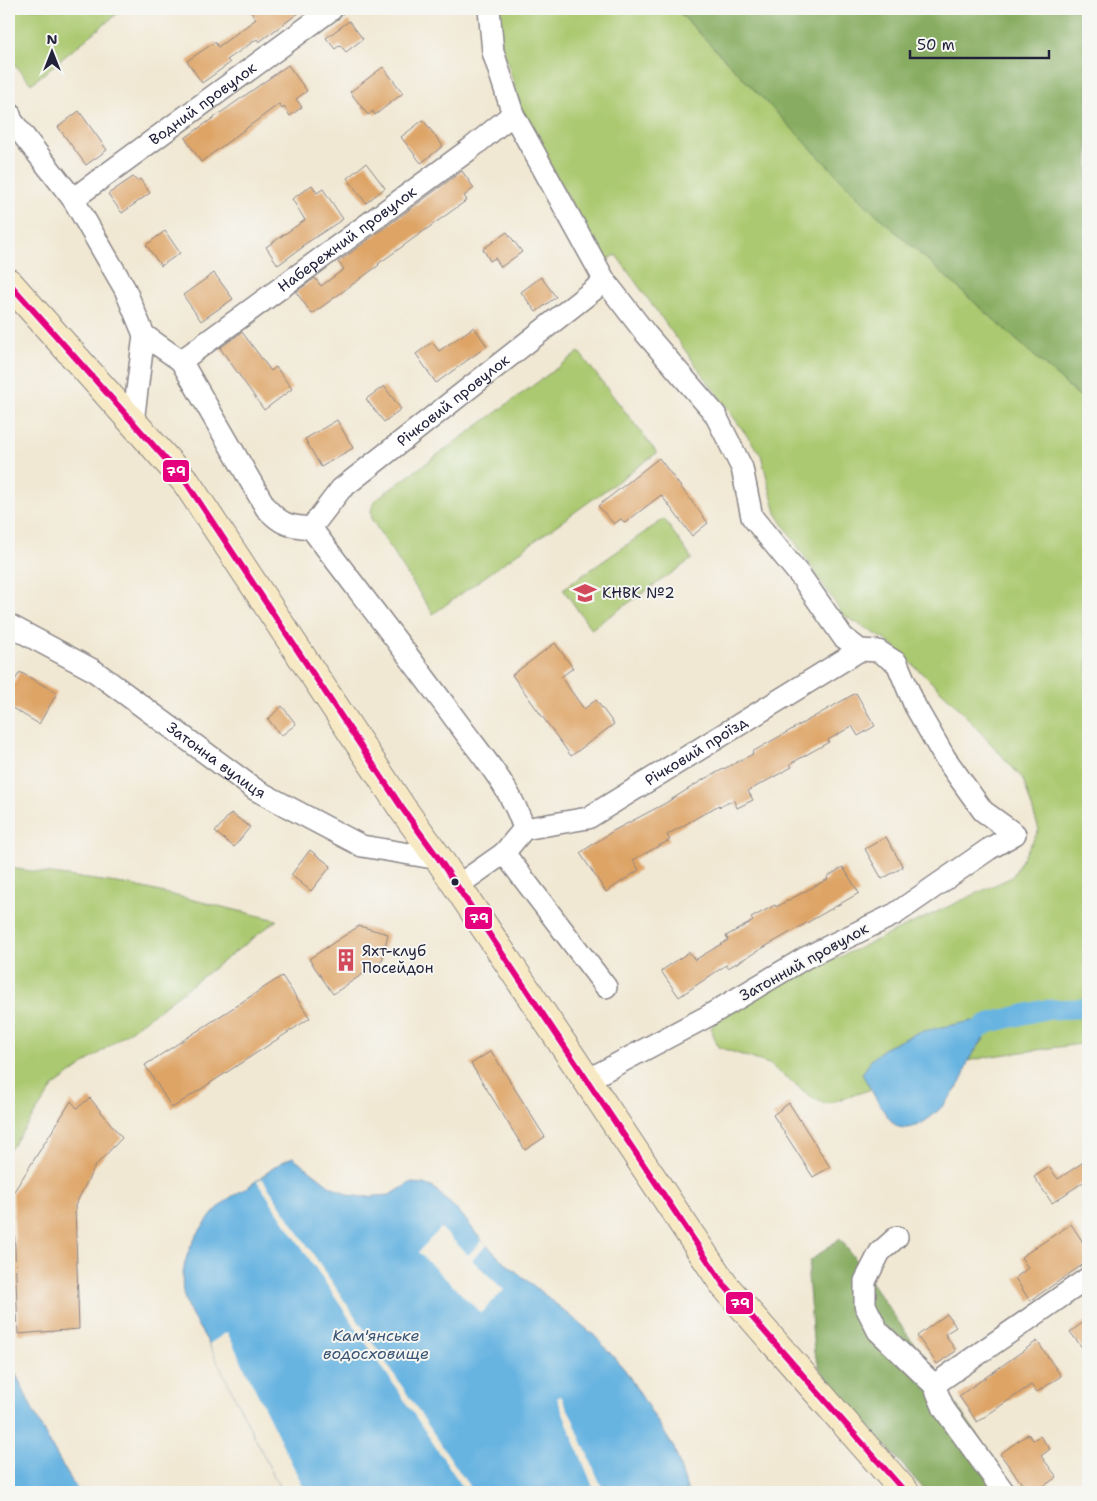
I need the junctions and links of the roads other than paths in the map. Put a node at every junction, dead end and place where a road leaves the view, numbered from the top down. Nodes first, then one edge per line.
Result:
1 (332, 9) edge
2 (489, 9) edge
3 (9, 112) edge
4 (512, 114) junction
5 (73, 199) junction
6 (605, 281) junction
7 (9, 283) edge
8 (144, 334) junction
9 (181, 361) junction
10 (133, 422) junction
11 (311, 528) junction
12 (9, 625) edge
13 (860, 650) junction
14 (524, 829) junction
15 (504, 854) junction
16 (439, 859) junction
17 (458, 886) junction
18 (606, 987) dead end
19 (587, 1080) junction
20 (897, 1236) dead end
21 (1086, 1284) edge
22 (934, 1385) junction
23 (905, 1492) edge
24 (1004, 1492) edge

1 - 5 street, Водний провулок
2 - 4 street
3 - 5 street
4 - 6 street
4 - 9 street, Набережний провулок
5 - 8 street
6 - 11 street, Річковий провулок
6 - 13 street
7 - 10 main road
8 - 9 street
8 - 10 street
9 - 11 street
10 - 16 main road
11 - 14 street
12 - 16 street, Затонна вулиця
13 - 14 street, Річковий проїзд
13 - 19 street, Затонний провулок
14 - 15 street
15 - 17 street
15 - 18 street
16 - 17 main road
17 - 19 main road
19 - 23 main road
20 - 22 street
21 - 22 street
22 - 24 street

